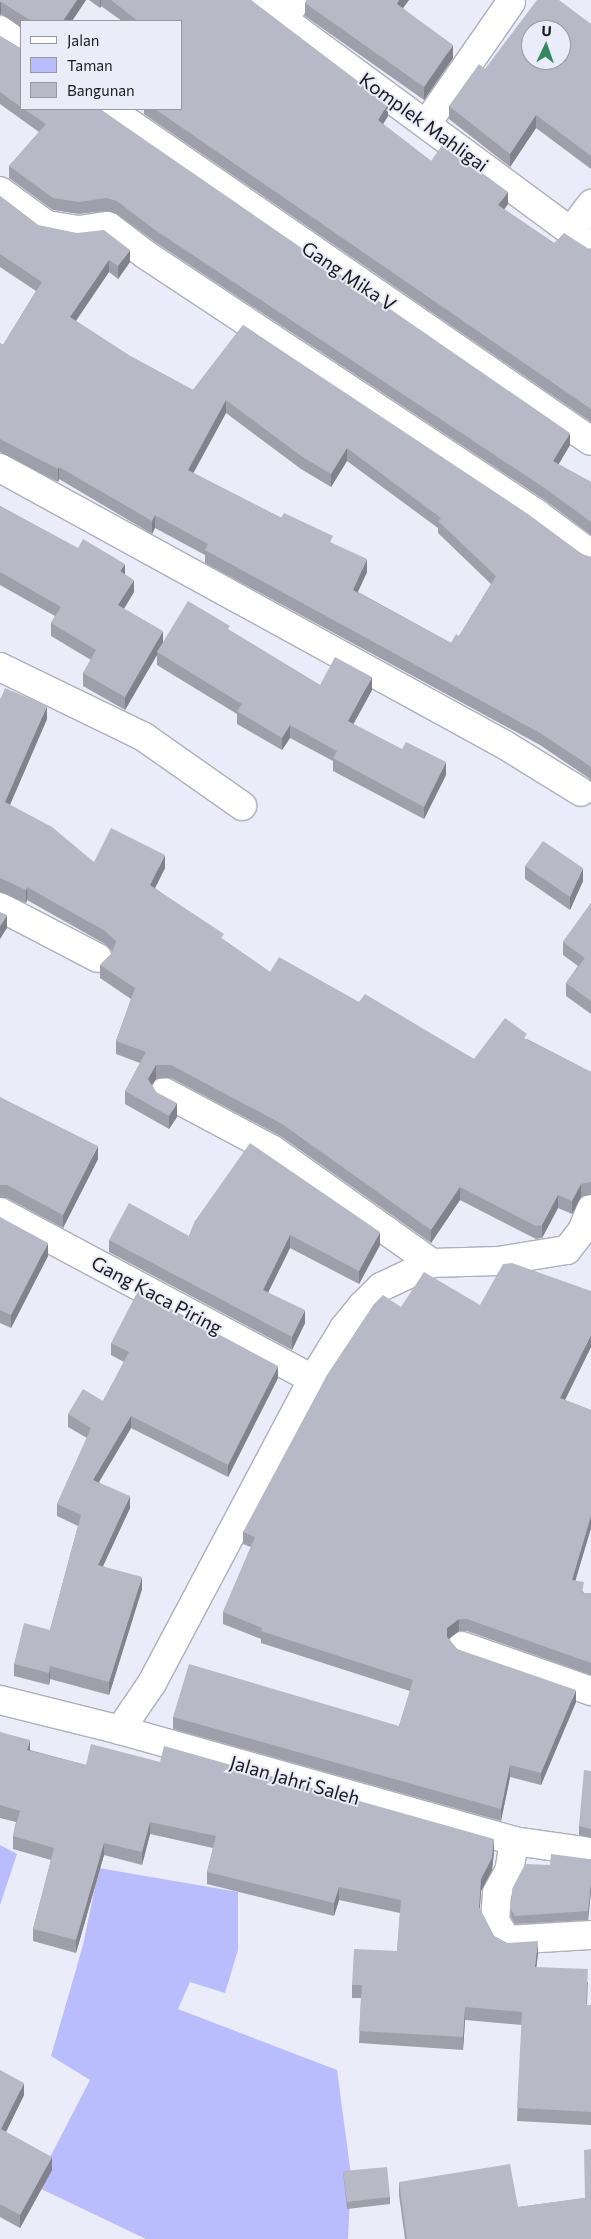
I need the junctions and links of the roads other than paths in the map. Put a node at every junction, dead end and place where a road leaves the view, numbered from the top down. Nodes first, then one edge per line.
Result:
1 (256, 0) edge
2 (511, 2) dead end
3 (290, 10) edge
4 (0, 30) edge
5 (20, 44) edge
6 (110, 110) edge
7 (427, 122) junction
8 (0, 191) edge
9 (591, 204) edge
10 (581, 238) edge
11 (591, 442) edge
12 (0, 468) edge
13 (591, 554) edge
14 (0, 667) edge
15 (581, 792) dead end
16 (242, 806) dead end
17 (0, 906) edge
18 (98, 958) dead end
19 (164, 1092) dead end
20 (0, 1212) edge
21 (588, 1227) edge
22 (432, 1263) junction
23 (313, 1379) junction
24 (462, 1646) dead end
25 (591, 1690) edge
26 (0, 1700) edge
27 (120, 1730) junction
28 (514, 1841) junction
29 (591, 1852) edge
30 (591, 1935) edge

1 - 3 street, Komplek Mahligai
2 - 7 street
3 - 7 street, Komplek Mahligai
4 - 5 street
6 - 11 street, Gang Mika V
7 - 10 street, Komplek Mahligai
8 - 13 street
9 - 10 street
12 - 15 street
14 - 16 street
17 - 18 street
19 - 22 street
20 - 23 street, Gang Kaca Piring
21 - 22 street
22 - 23 street
23 - 27 street
24 - 25 street
26 - 27 street, Jalan Jahri Saleh
27 - 28 street, Jalan Jahri Saleh
28 - 29 street, Jalan Jahri Saleh
28 - 30 street

